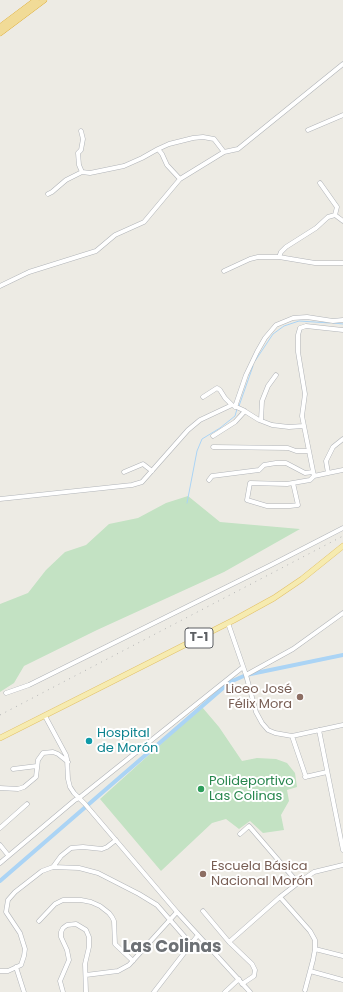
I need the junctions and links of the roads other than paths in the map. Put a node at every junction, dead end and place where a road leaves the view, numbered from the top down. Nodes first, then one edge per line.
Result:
1 (36, 0) edge
2 (44, 0) edge
3 (0, 27) edge
4 (0, 33) edge
5 (343, 64) edge
6 (343, 115) edge
7 (308, 130) dead end
8 (81, 131) dead end
9 (158, 149) junction
10 (224, 152) junction
11 (82, 172) junction
12 (180, 180) junction
13 (320, 183) dead end
14 (48, 194) dead end
15 (335, 215) junction
16 (343, 221) edge
17 (279, 257) junction
18 (343, 263) edge
19 (224, 271) dead end
20 (0, 286) edge
21 (343, 320) edge
22 (343, 330) edge
23 (276, 374) dead end
24 (203, 397) dead end
25 (235, 406) junction
26 (244, 410) junction
27 (261, 420) junction
28 (303, 426) junction
29 (213, 436) dead end
30 (343, 439) edge
31 (212, 447) dead end
32 (308, 451) junction
33 (343, 470) edge
34 (152, 471) junction
35 (124, 472) dead end
36 (328, 473) junction
37 (313, 474) junction
38 (209, 480) dead end
39 (292, 483) junction
40 (0, 499) edge
41 (343, 528) edge
42 (343, 546) edge
43 (343, 613) edge
44 (228, 623) junction
45 (243, 667) junction
46 (246, 675) junction
47 (6, 694) dead end
48 (45, 716) junction
49 (343, 725) edge
50 (319, 730) junction
51 (292, 736) junction
52 (0, 738) edge
53 (68, 762) junction
54 (37, 766) junction
55 (13, 769) dead end
56 (328, 772) junction
57 (0, 788) edge
58 (79, 798) junction
59 (27, 804) dead end
60 (0, 828) edge
61 (240, 834) dead end
62 (116, 840) junction
63 (0, 845) edge
64 (343, 850) edge
65 (8, 855) junction
66 (0, 863) edge
67 (343, 865) edge
68 (53, 867) junction
69 (298, 883) junction
70 (280, 897) junction
71 (203, 911) dead end
72 (177, 912) junction
73 (170, 919) junction
74 (39, 921) dead end
75 (198, 935) junction
76 (229, 942) junction
77 (191, 944) junction
78 (315, 949) junction
79 (343, 956) edge
80 (133, 961) junction
81 (16, 968) junction
82 (0, 971) edge
83 (310, 971) junction
84 (86, 975) junction
85 (239, 979) junction
86 (343, 980) edge
87 (242, 984) junction
88 (304, 990) dead end
89 (24, 992) edge
90 (63, 992) edge
91 (86, 992) edge
92 (154, 992) edge
93 (225, 992) edge
94 (250, 992) edge

1 - 3 highway
2 - 4 highway
5 - 10 street
6 - 7 street
8 - 11 street
9 - 10 street
9 - 11 street
9 - 12 street
10 - 12 street
11 - 14 street
12 - 20 street
13 - 15 street
15 - 16 street
15 - 17 street
17 - 18 street
17 - 19 street
21 - 25 street
22 - 28 street
23 - 27 street
24 - 25 street
25 - 26 street
25 - 34 street
26 - 27 street
26 - 29 street
27 - 28 street
28 - 32 street
30 - 36 street
31 - 32 street
32 - 37 street
33 - 36 street
34 - 35 street
34 - 40 street
36 - 37 street
37 - 38 street
37 - 39 street
39 - 39 street
41 - 47 street
42 - 44 main road, T-1
43 - 46 street
44 - 45 street
44 - 48 main road, T-1
45 - 46 street
45 - 58 street
46 - 51 street
48 - 52 main road, T-1
48 - 53 street
49 - 50 street
50 - 51 street
50 - 56 street
51 - 56 street
53 - 54 street
53 - 58 street
54 - 55 street
54 - 57 street
56 - 64 street
58 - 62 street
58 - 65 street
59 - 60 street
61 - 69 street
62 - 68 street
62 - 72 street
63 - 65 street
65 - 66 street
67 - 69 street
68 - 73 street
68 - 81 street
69 - 70 street
70 - 76 street
70 - 78 street
71 - 76 street
72 - 73 street
72 - 75 street
73 - 77 street
73 - 80 street
74 - 80 street
75 - 77 street
75 - 85 street
76 - 87 street
77 - 92 street
78 - 79 street
78 - 83 street
80 - 84 street
81 - 82 street
81 - 89 street
83 - 86 street
83 - 88 street
84 - 90 street
84 - 91 street
85 - 87 street
85 - 93 street
87 - 94 street

